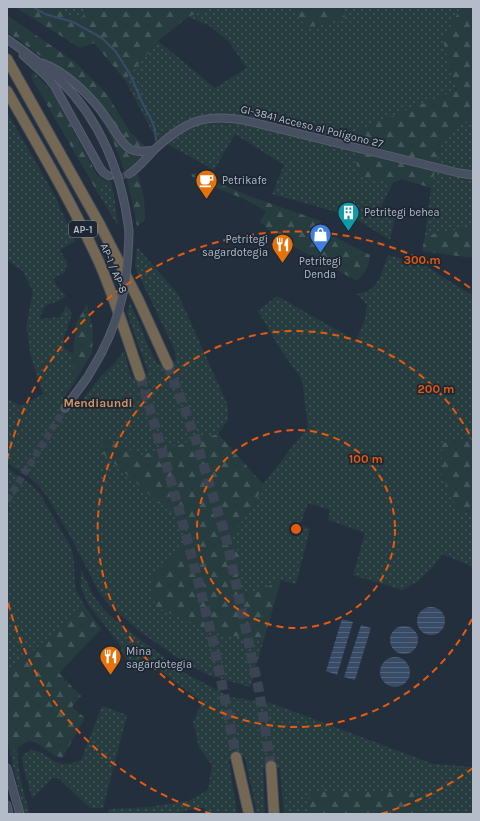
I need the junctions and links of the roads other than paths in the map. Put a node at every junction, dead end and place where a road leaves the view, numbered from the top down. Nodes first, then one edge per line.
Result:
1 (7, 39) edge
2 (14, 44) junction
3 (7, 59) edge
4 (40, 63) junction
5 (7, 91) edge
6 (154, 150) junction
7 (129, 174) tunnel mouth
8 (473, 175) edge
9 (109, 176) dead end
10 (168, 365) tunnel mouth
11 (140, 376) tunnel mouth
12 (65, 408) tunnel mouth
13 (236, 757) tunnel mouth
14 (271, 766) tunnel mouth
15 (7, 768) edge
16 (7, 785) edge
17 (7, 805) edge
18 (9, 814) edge
19 (15, 814) edge
20 (20, 814) edge
21 (249, 814) edge
22 (274, 814) edge

1 - 2 main road
2 - 4 main road
2 - 9 main road
3 - 10 highway, AP-1 / AP-8 / AP-1
4 - 6 main road
4 - 12 main road, bridge
5 - 11 highway, AP-1 / AP-8 / AP-1
6 - 7 main road, GI-3841 Acceso al Polígono 27
6 - 8 main road, GI-3841 Acceso al Polígono 27
13 - 21 highway
14 - 22 highway
15 - 20 main road
16 - 19 main road
17 - 18 main road

